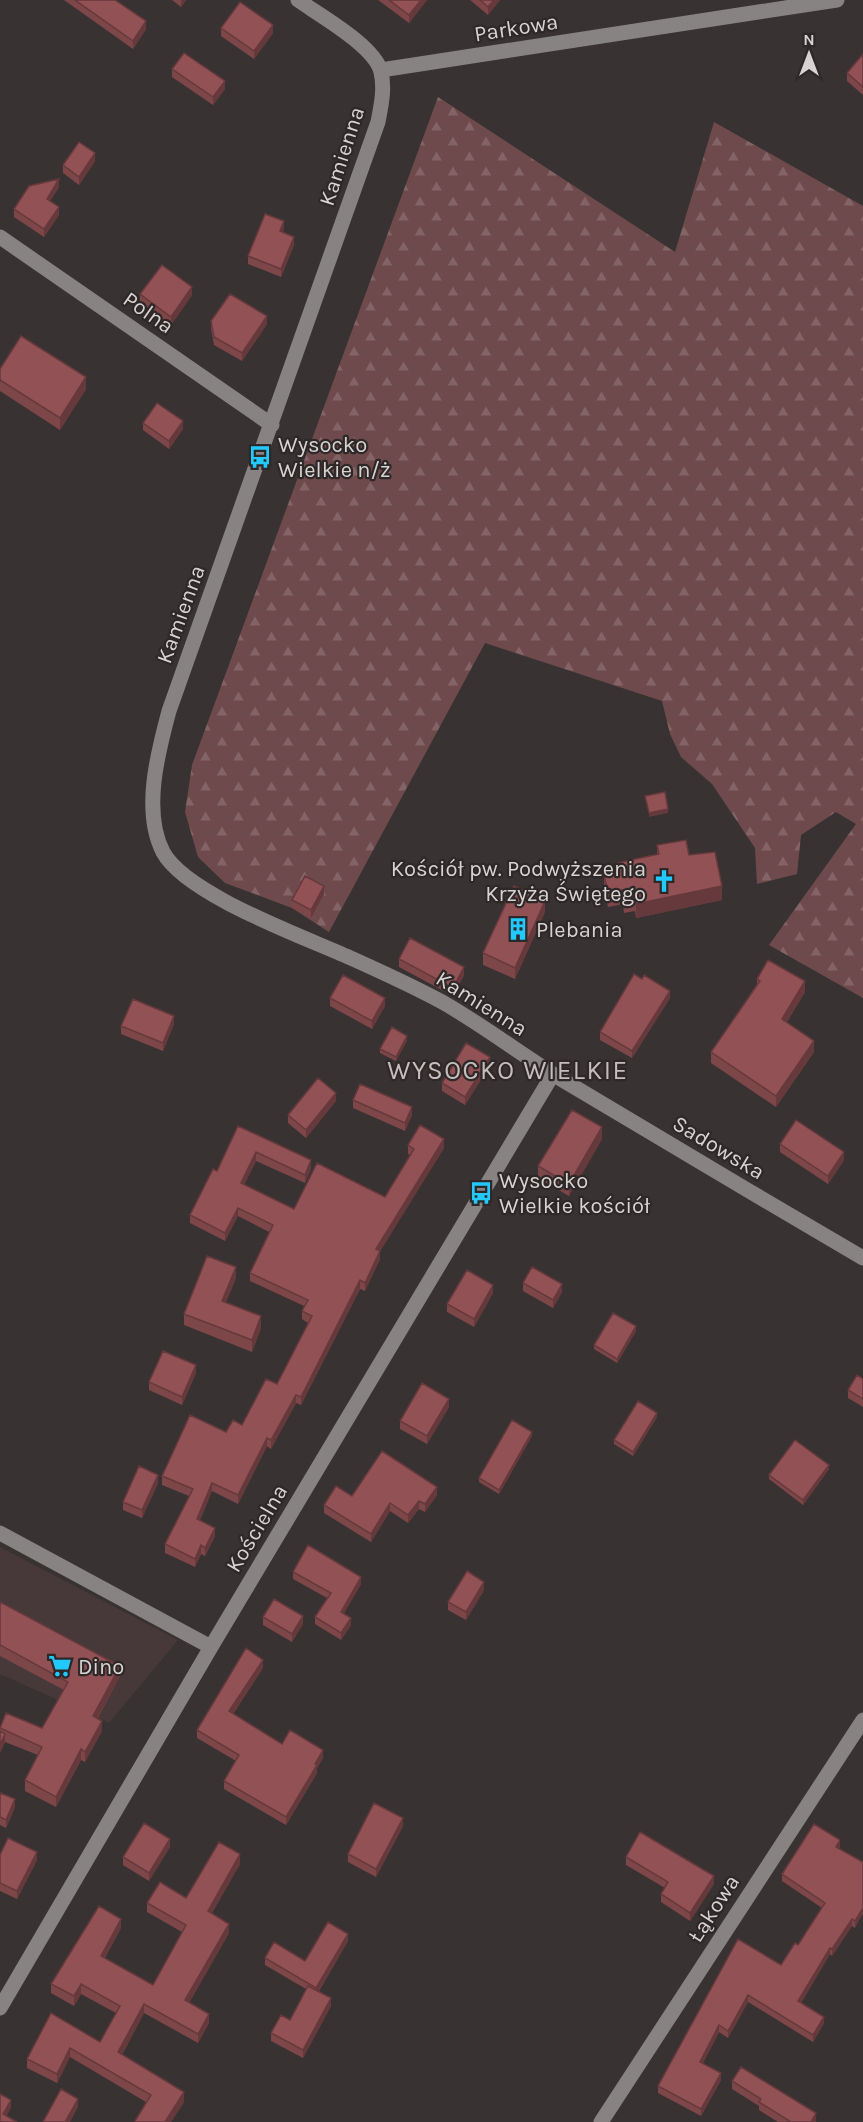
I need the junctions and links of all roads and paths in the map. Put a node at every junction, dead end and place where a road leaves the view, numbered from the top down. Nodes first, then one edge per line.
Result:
1 (298, 0) edge
2 (836, 1) edge
3 (381, 70) junction
4 (0, 237) edge
5 (272, 424) junction
6 (554, 1074) junction
7 (863, 1258) edge
8 (0, 1533) edge
9 (211, 1647) junction
10 (863, 1720) edge
11 (0, 2008) edge
12 (601, 2122) edge

1 - 3 street
2 - 3 street, Parkowa
3 - 5 street, Kamienna
4 - 5 street, Polna
5 - 6 street, Kamienna
6 - 7 street, Sadowska
6 - 9 street, Kościelna
8 - 9 street
9 - 11 street, Kościelna
10 - 12 street, Łąkowa

